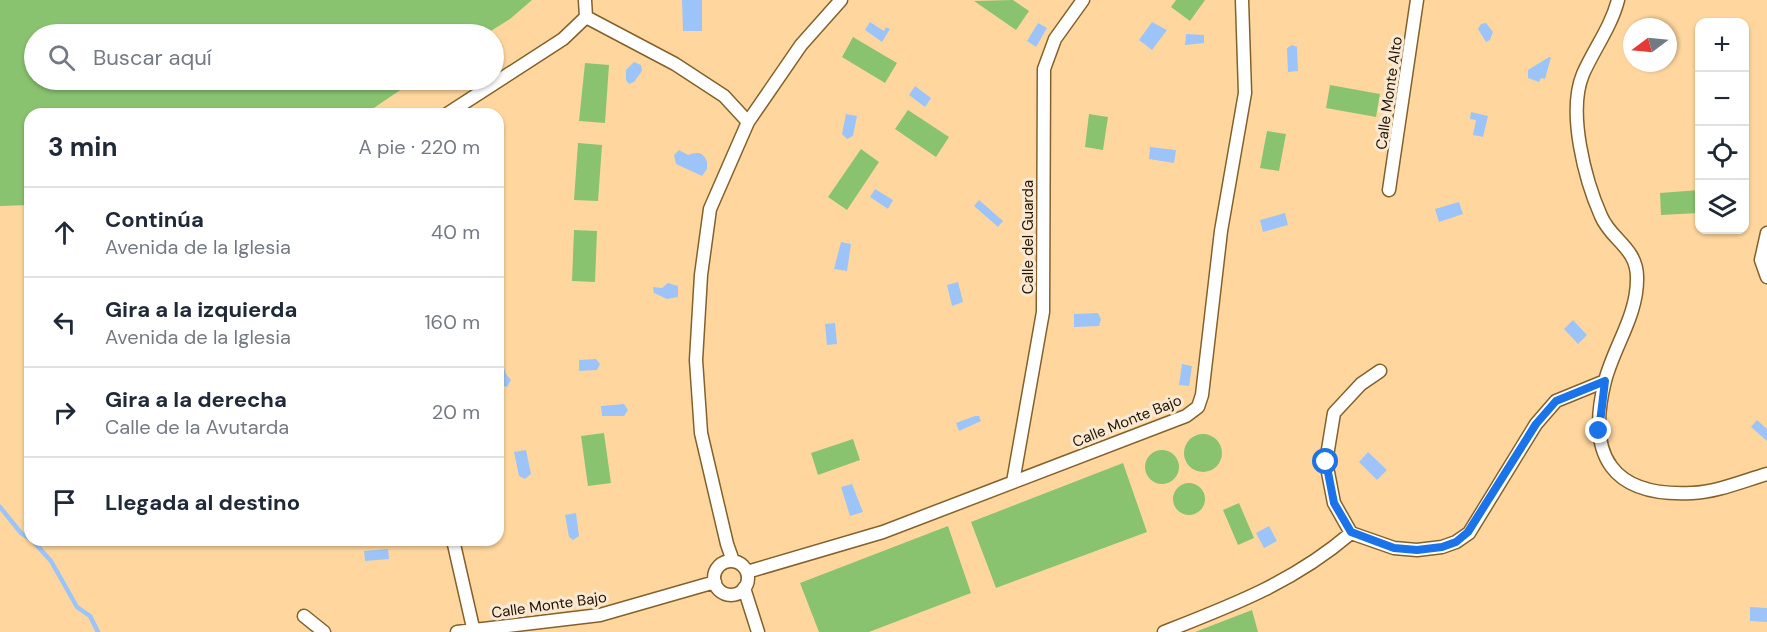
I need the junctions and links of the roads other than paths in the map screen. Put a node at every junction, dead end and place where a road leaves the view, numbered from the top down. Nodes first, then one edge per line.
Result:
1 (585, 0) edge
2 (841, 0) edge
3 (1083, 0) edge
4 (1242, 0) edge
5 (1417, 0) edge
6 (1617, 0) edge
7 (586, 17) junction
8 (504, 77) edge
9 (484, 90) edge
10 (456, 108) edge
11 (748, 122) junction
12 (1389, 190) dead end
13 (1767, 233) edge
14 (1767, 277) edge
15 (1380, 371) dead end
16 (1605, 381) junction
17 (1767, 474) edge
18 (1013, 482) junction
19 (1351, 532) junction
20 (454, 546) edge
21 (728, 562) junction
22 (747, 572) junction
23 (715, 582) junction
24 (739, 591) junction
25 (304, 616) dead end
26 (324, 632) edge
27 (457, 632) edge
28 (474, 632) edge
29 (758, 632) edge
30 (1164, 632) edge

1 - 7 street
2 - 11 street
3 - 18 street, Calle del Guarda
4 - 18 street, Calle Monte Bajo
5 - 12 street, Calle Monte Alto
6 - 16 street
7 - 8 street
7 - 11 street
9 - 10 street
11 - 21 street
13 - 14 street
15 - 19 street
16 - 17 street
16 - 19 street
18 - 22 street, Calle Monte Bajo
19 - 30 street
20 - 28 street
21 - 22 street
21 - 23 street
22 - 24 street
23 - 24 street
23 - 28 street, Calle Monte Bajo
24 - 29 street
25 - 26 street
27 - 28 street, Calle Monte Bajo

